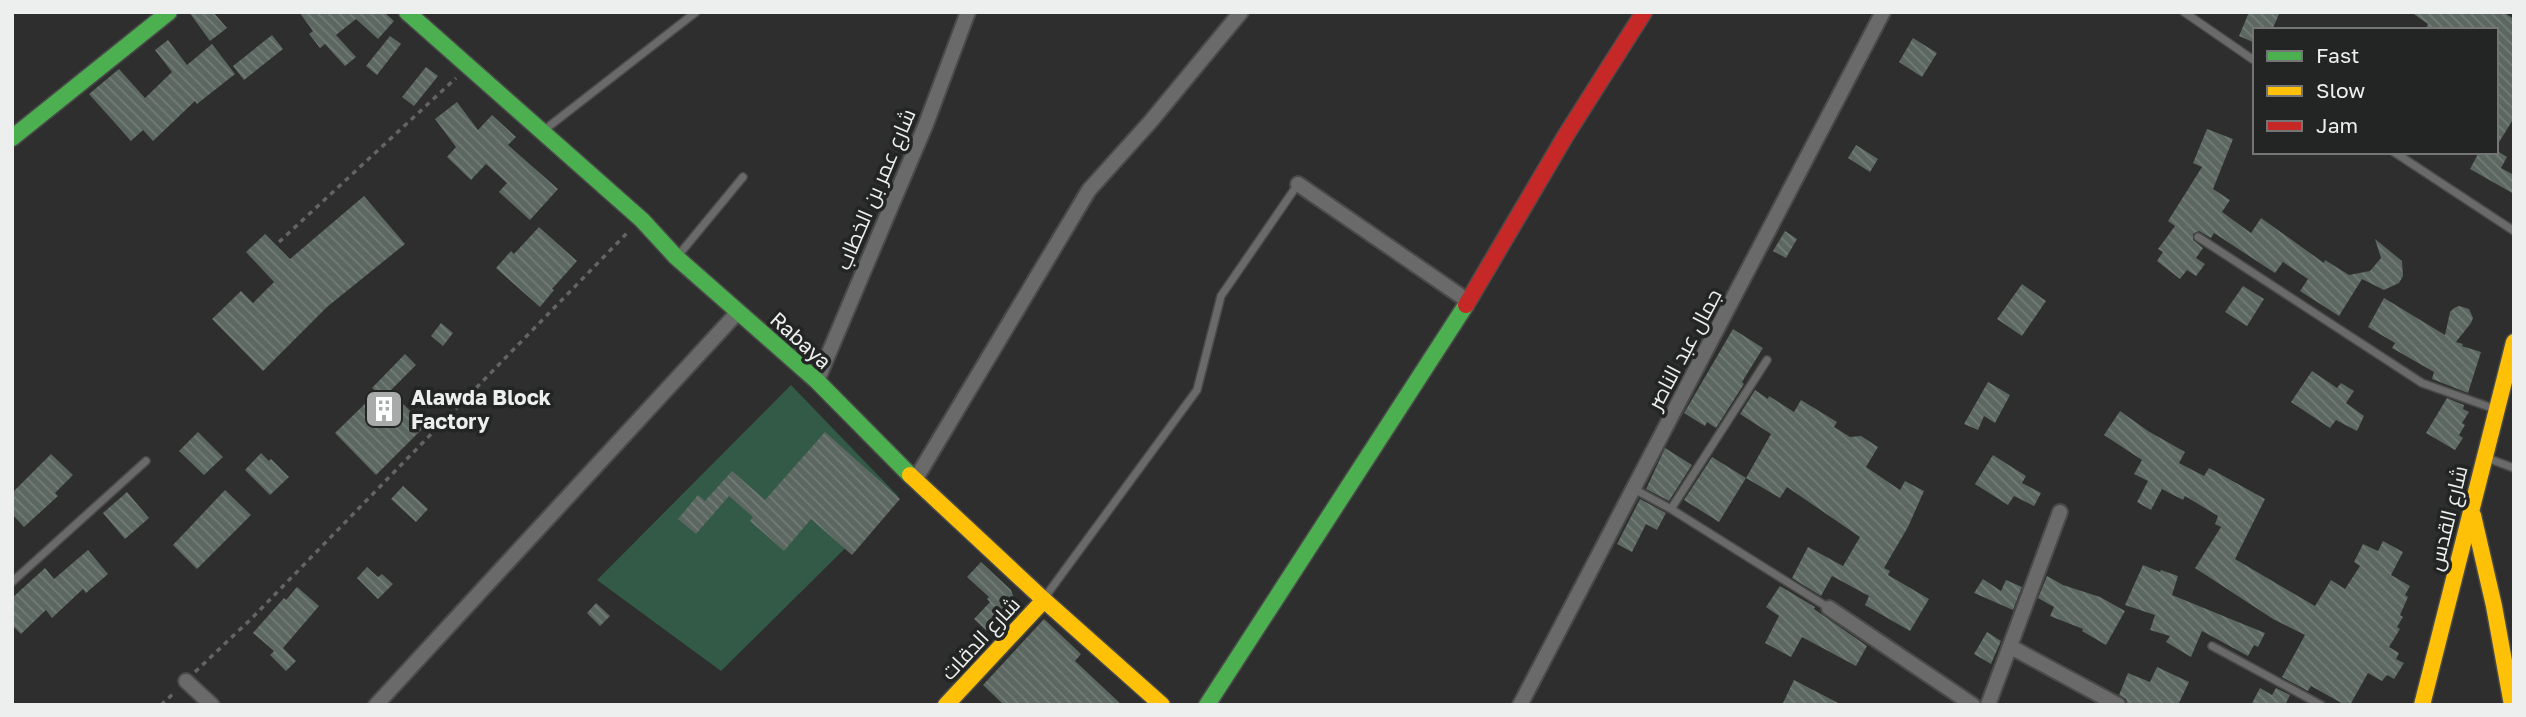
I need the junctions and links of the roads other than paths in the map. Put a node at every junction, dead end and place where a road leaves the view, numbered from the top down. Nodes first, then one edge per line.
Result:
1 (169, 12) edge
2 (407, 12) edge
3 (696, 12) edge
4 (968, 12) edge
5 (1241, 12) edge
6 (1644, 12) edge
7 (1883, 12) edge
8 (2185, 12) edge
9 (2253, 60) edge
10 (542, 131) junction
11 (12, 138) edge
12 (2397, 154) edge
13 (743, 177) dead end
14 (1298, 184) joint
15 (2514, 231) edge
16 (2198, 237) dead end
17 (676, 257) junction
18 (1468, 301) junction
19 (738, 312) junction
20 (2514, 342) edge
21 (1767, 360) dead end
22 (817, 381) junction
23 (2496, 409) junction
24 (2484, 457) junction
25 (146, 461) dead end
26 (2514, 468) edge
27 (915, 480) junction
28 (1634, 489) junction
29 (1671, 509) junction
30 (2472, 509) junction
31 (2060, 512) dead end
32 (12, 582) edge
33 (1044, 600) junction
34 (1829, 608) joint
35 (2212, 646) dead end
36 (2011, 647) junction
37 (186, 681) road end
38 (212, 705) edge
39 (376, 705) edge
40 (946, 705) edge
41 (1162, 705) edge
42 (1207, 705) edge
43 (1520, 705) edge
44 (1973, 705) edge
45 (1988, 705) edge
46 (2118, 705) edge
47 (2321, 705) edge
48 (2423, 705) edge
49 (2512, 705) edge

1 - 11 street
2 - 10 street, Rabaya
3 - 10 lane
4 - 22 street, شارع عمر بن الخطاب
5 - 27 street
6 - 18 street
7 - 28 street, جمال عبد الناصر
8 - 9 lane
10 - 17 street, Rabaya
12 - 15 lane
13 - 17 lane
14 - 18 street
14 - 33 lane
16 - 23 lane
17 - 19 street, Rabaya
18 - 42 street
19 - 22 street, Rabaya
19 - 39 street
20 - 23 street, شارع القدس
21 - 29 lane
22 - 27 street, Rabaya
23 - 24 street, شارع القدس
24 - 26 lane
24 - 30 street, شارع القدس
25 - 32 lane
27 - 33 street, Rabaya
28 - 29 lane
28 - 43 street, جمال عبد الناصر
29 - 34 lane
30 - 48 street, شارع القدس
30 - 49 street
31 - 36 street
33 - 40 street, شارع الدقات
33 - 41 street, Rabaya
34 - 44 street
35 - 47 lane
36 - 45 street
36 - 46 street
37 - 38 street

